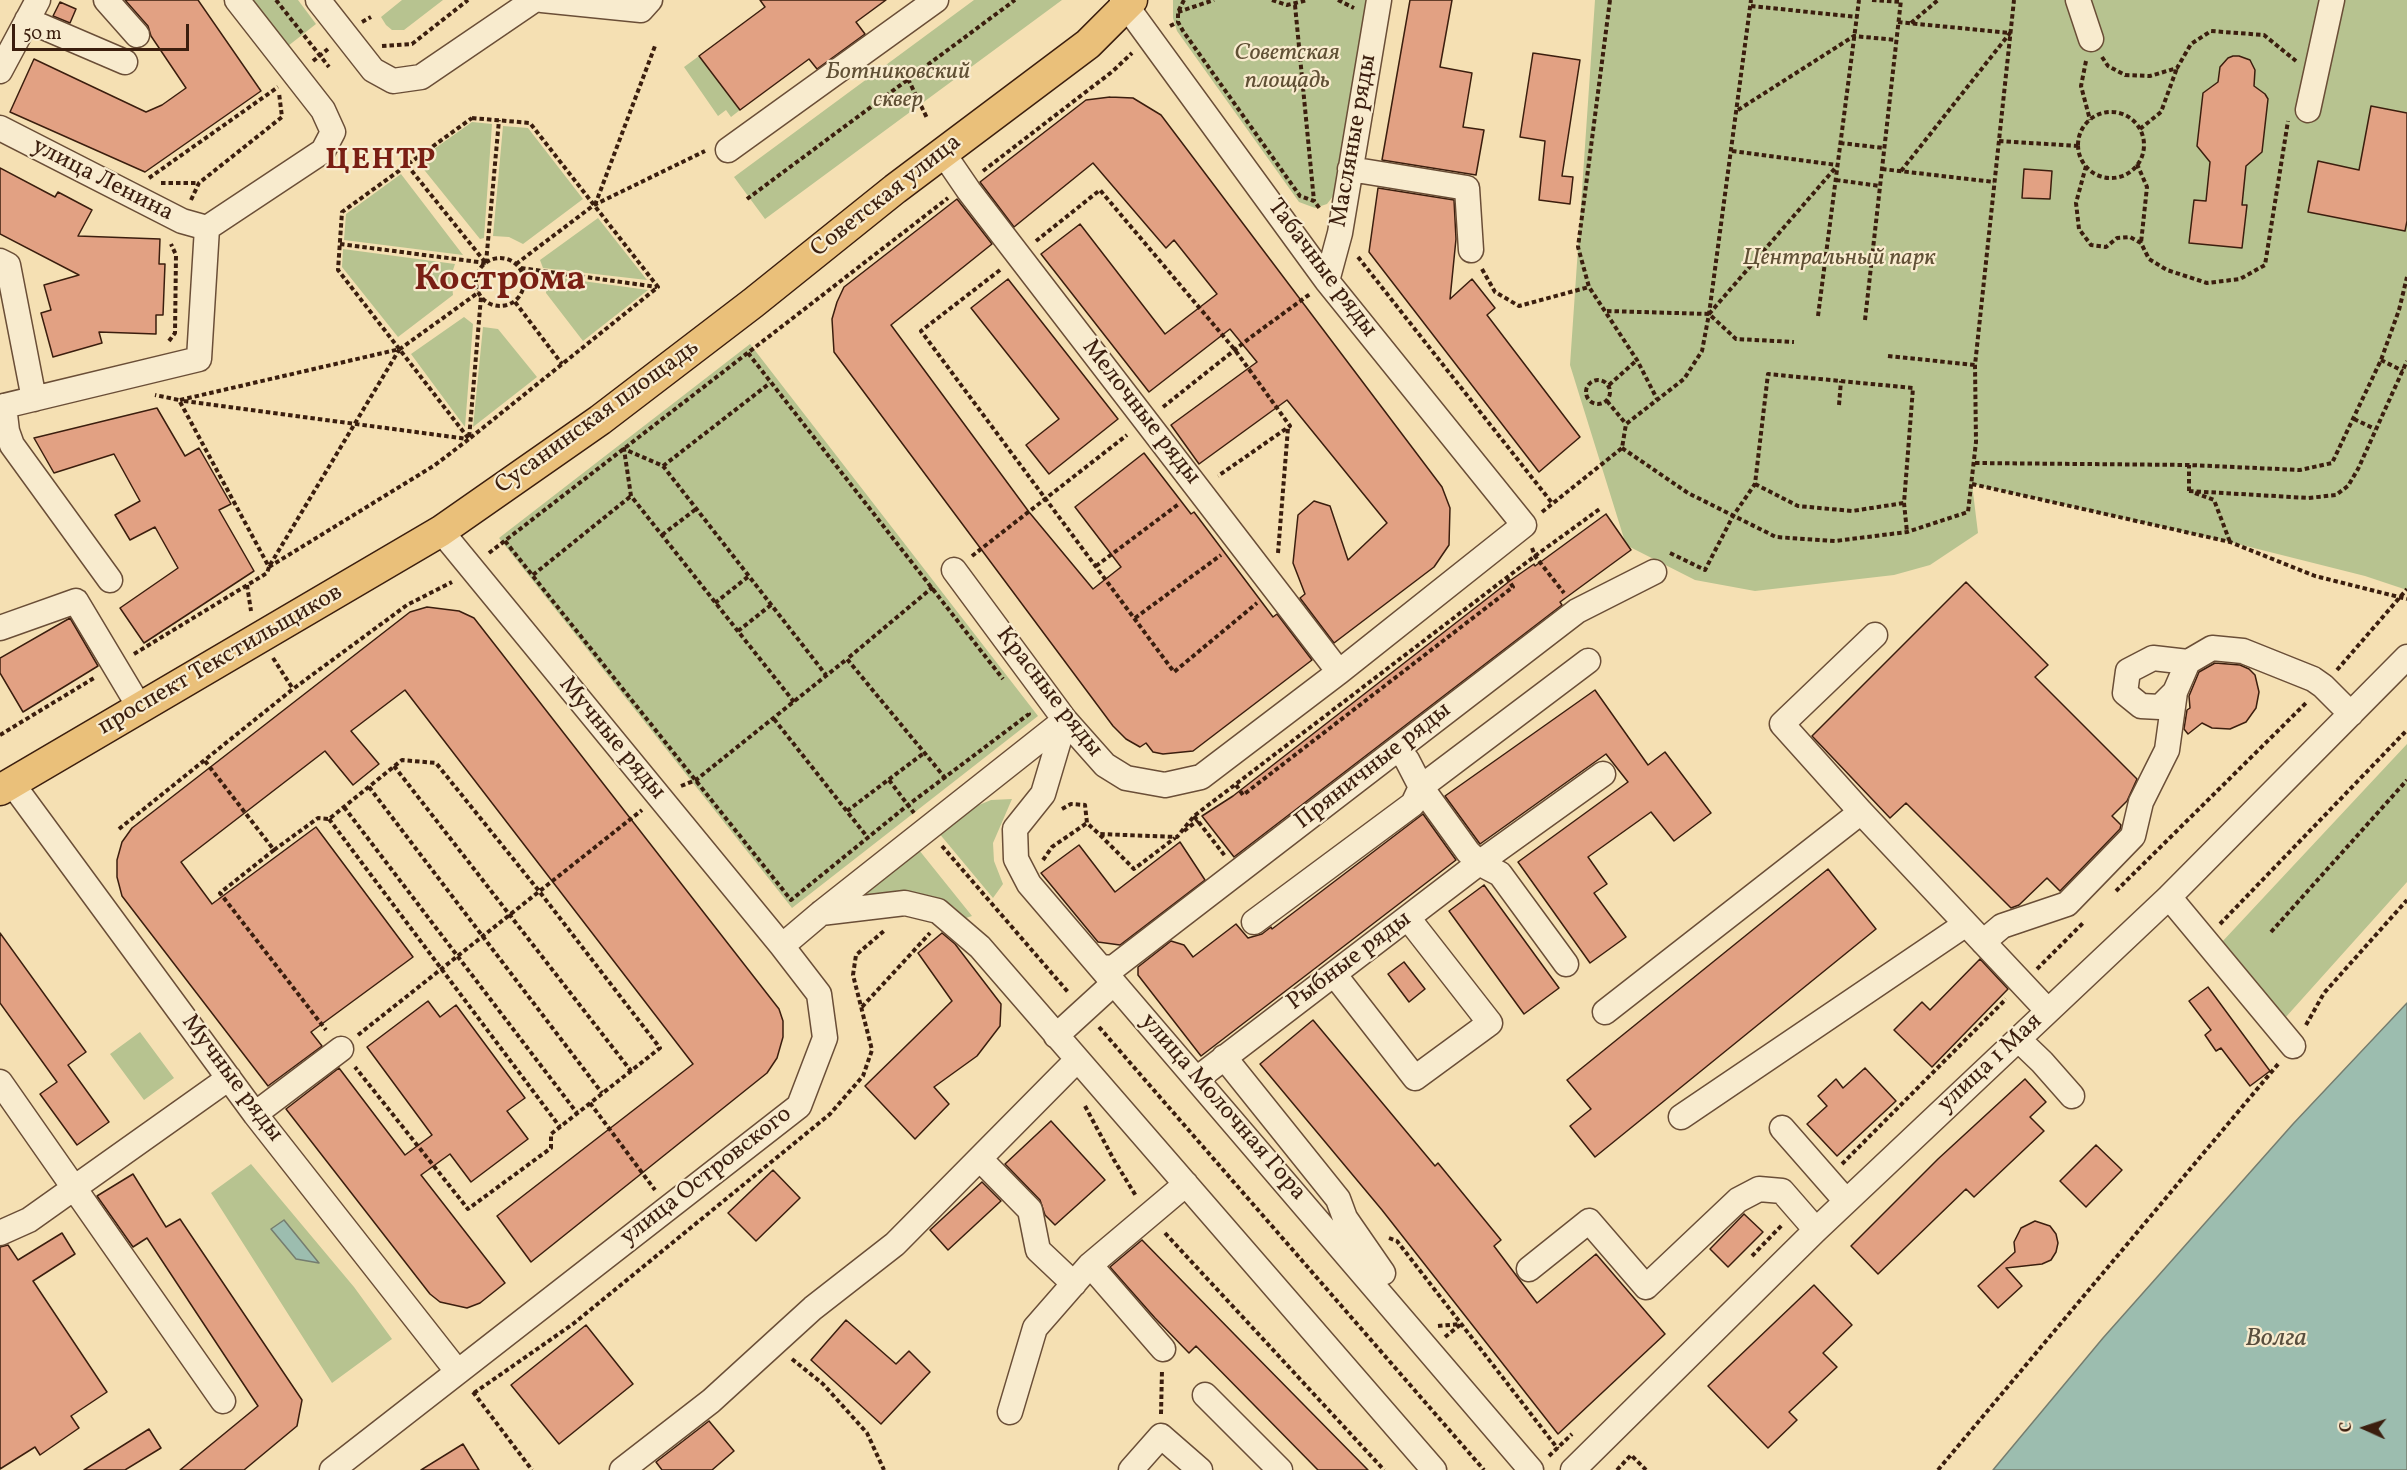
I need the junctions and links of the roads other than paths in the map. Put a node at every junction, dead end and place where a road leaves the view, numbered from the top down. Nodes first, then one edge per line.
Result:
1 (106, 0) edge
2 (237, 0) edge
3 (318, 0) edge
4 (534, 0) edge
5 (542, 0) edge
6 (936, 0) edge
7 (1380, 0) edge
8 (2078, 0) edge
9 (2332, 0) edge
10 (1127, 2) edge
11 (645, 5) edge
12 (32, 10) edge
13 (137, 35) dead end
14 (2091, 39) road end
15 (125, 62) dead end
16 (0, 71) edge
17 (2298, 114) road end
18 (0, 128) edge
19 (719, 149) road end
20 (944, 153) junction
21 (1350, 169) junction
22 (207, 228) junction
23 (1471, 250) road end
24 (0, 261) edge
25 (1327, 281) junction
26 (753, 303) joint
27 (34, 399) junction
28 (2, 406) edge
29 (441, 531) junction
30 (954, 570) road end
31 (1654, 572) road end
32 (110, 580) dead end
33 (0, 628) edge
34 (1875, 636) dead end
35 (2407, 657) edge
36 (1588, 661) dead end
37 (2188, 663) junction
38 (1339, 672) junction
39 (2175, 692) junction
40 (140, 708) junction
41 (2351, 714) junction
42 (1065, 720) junction
43 (1398, 749) junction
44 (1603, 774) dead end
45 (5, 786) edge
46 (1421, 787) junction
47 (1861, 812) junction
48 (1479, 863) junction
49 (2169, 897) junction
50 (821, 913) junction
51 (1408, 918) junction
52 (1254, 922) dead end
53 (1966, 924) junction
54 (1983, 942) junction
55 (783, 946) junction
56 (1566, 964) dead end
57 (1334, 974) junction
58 (1107, 975) junction
59 (2048, 1011) junction
60 (1605, 1012) dead end
61 (1056, 1036) junction
62 (2018, 1039) junction
63 (2294, 1046) road end
64 (341, 1048) road end
65 (1224, 1058) junction
66 (1077, 1060) junction
67 (229, 1078) junction
68 (1198, 1078) junction
69 (0, 1082) edge
70 (2072, 1096) dead end
71 (255, 1113) junction
72 (1681, 1117) dead end
73 (1782, 1128) dead end
74 (980, 1159) junction
75 (1186, 1184) junction
76 (73, 1188) junction
77 (1846, 1201) junction
78 (1816, 1230) junction
79 (0, 1233) edge
80 (1090, 1265) junction
81 (1529, 1269) dead end
82 (1074, 1284) junction
83 (1403, 1319) junction
84 (1163, 1349) road end
85 (457, 1371) junction
86 (1205, 1395) dead end
87 (223, 1401) dead end
88 (1010, 1413) dead end
89 (1536, 1466) edge
90 (332, 1470) edge
91 (622, 1470) edge
92 (1131, 1470) edge
93 (1200, 1470) edge
94 (1280, 1470) edge
95 (1434, 1470) edge
96 (1573, 1470) edge

1 - 13 street
2 - 22 street
3 - 4 street
5 - 11 street
6 - 19 street
7 - 21 street, Масляные ряды
8 - 14 street
9 - 17 street
10 - 20 main road, Советская улица
10 - 25 street, Табачные ряды
12 - 15 street
12 - 16 street
18 - 22 street, улица Ленина
20 - 26 main road, Советская улица
20 - 38 street, Мелочные ряды
21 - 23 street
21 - 25 street, Масляные ряды
22 - 27 street
24 - 27 street
25 - 38 street, Табачные ряды
26 - 29 main road, Сусанинская площадь
27 - 28 street
28 - 32 street
29 - 40 main road, проспект Текстильщиков
29 - 55 street, Мучные ряды
30 - 42 street, Красные ряды
31 - 43 street, Пряничные ряды
33 - 40 street
34 - 47 street
35 - 41 street, улица 1 Мая
36 - 46 street
37 - 39 street
37 - 39 street
37 - 41 street
38 - 42 street, Красные ряды
39 - 54 street
40 - 45 main road, проспект Текстильщиков
41 - 49 street, улица 1 Мая
42 - 50 street
42 - 58 street, улица Молочная Гора
43 - 46 street
43 - 58 street, Пряничные ряды
44 - 48 street, Рыбные ряды
45 - 67 street, Мучные ряды
46 - 48 street
46 - 52 street
47 - 53 street
47 - 60 street
48 - 51 street, Рыбные ряды
48 - 56 street
49 - 59 street, улица 1 Мая
49 - 63 street
50 - 55 street
50 - 61 street
51 - 57 street, Рыбные ряды
51 - 57 street
53 - 54 street
53 - 72 street
54 - 59 street
55 - 85 street, улица Островского
57 - 65 street, Рыбные ряды
58 - 61 street
58 - 68 street, улица Молочная Гора
59 - 62 street, улица 1 Мая
61 - 66 street
62 - 70 street
62 - 77 street, улица 1 Мая
64 - 71 street
65 - 68 street, Рыбные ряды
65 - 83 street
66 - 74 street
66 - 75 street
67 - 71 street, Мучные ряды
67 - 76 street
68 - 83 street, улица Молочная Гора
69 - 76 street
71 - 85 street, Мучные ряды
73 - 77 street
74 - 82 street
74 - 91 street
75 - 80 street
75 - 95 street
76 - 79 street
76 - 87 street
77 - 78 street, улица 1 Мая
78 - 81 street
78 - 96 street, улица 1 Мая
80 - 82 street
80 - 84 street
82 - 88 street
83 - 89 street, улица Молочная Гора
85 - 90 street, улица Островского
86 - 94 street
92 - 93 street

